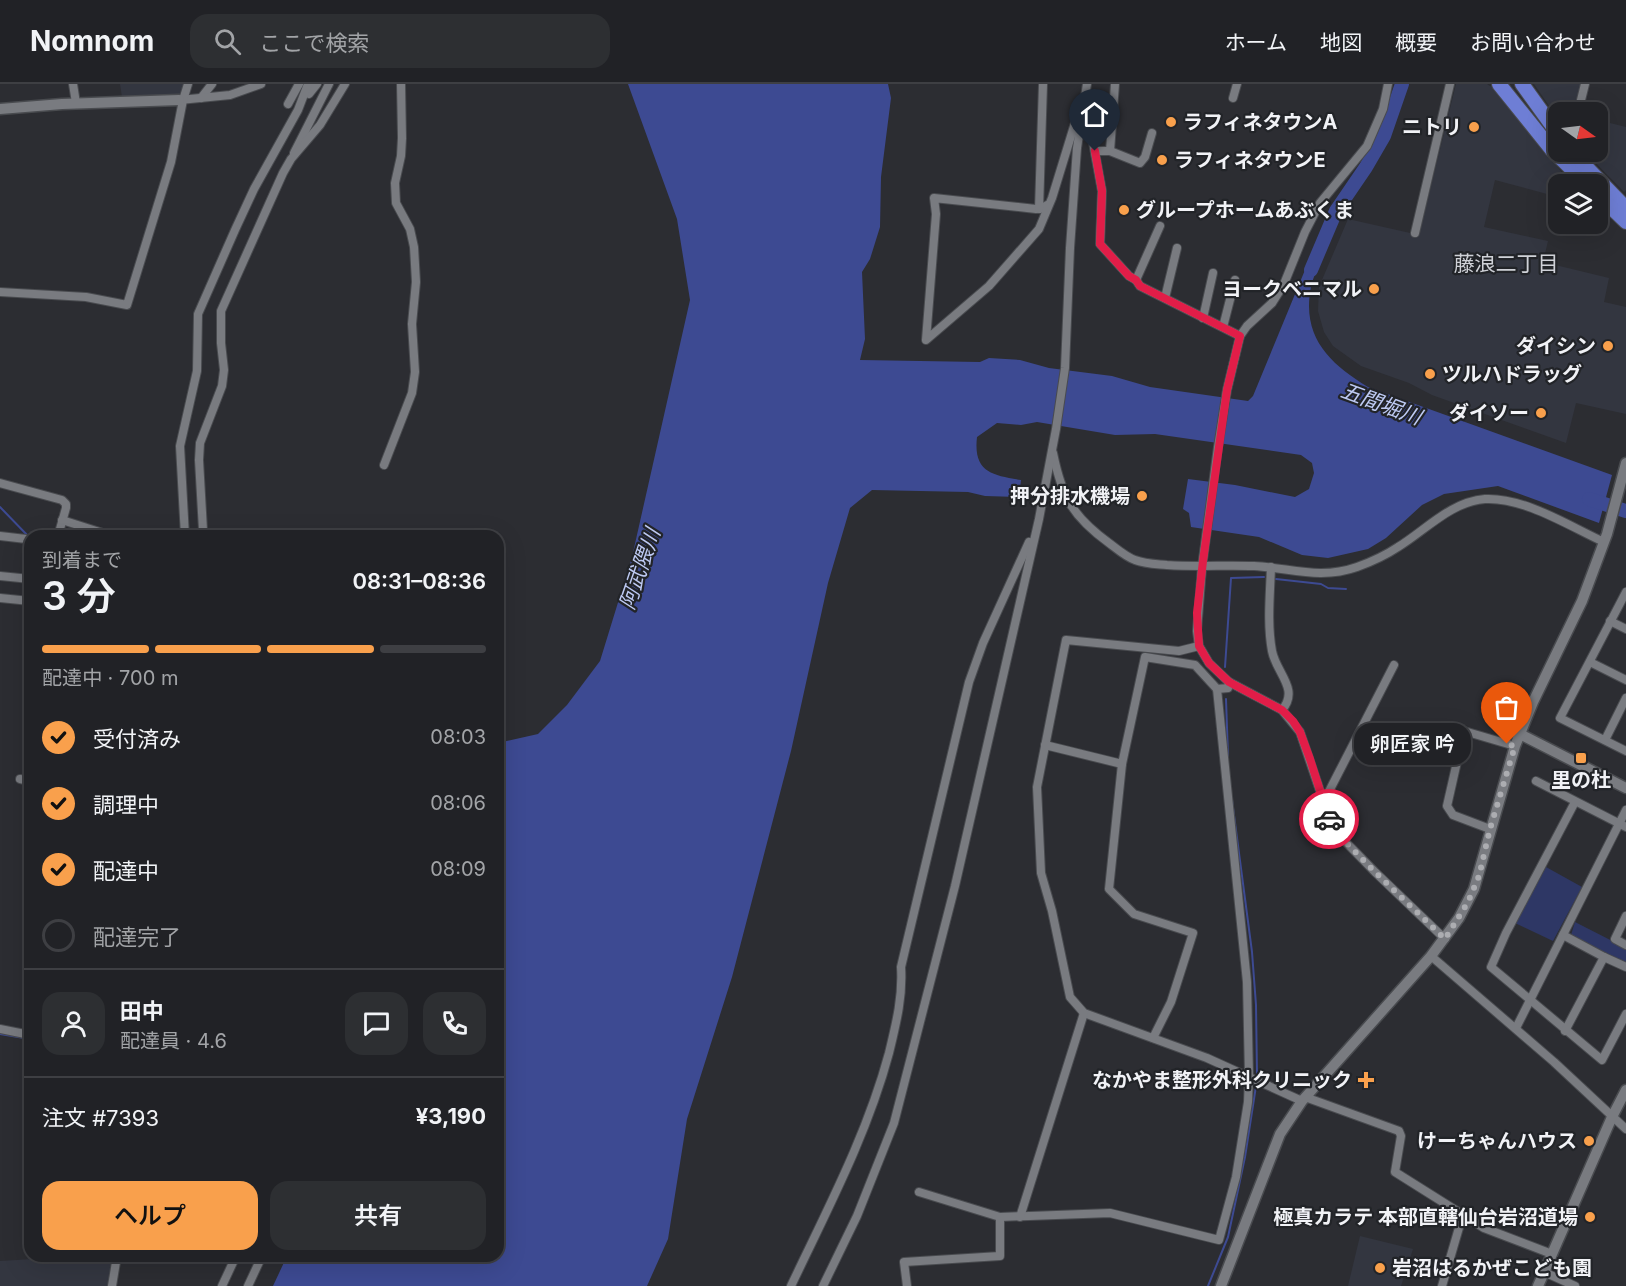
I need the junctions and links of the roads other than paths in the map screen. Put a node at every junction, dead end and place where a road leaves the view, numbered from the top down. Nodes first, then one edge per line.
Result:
1 (73, 84) edge
2 (188, 84) edge
3 (212, 84) edge
4 (243, 84) edge
5 (299, 84) edge
6 (317, 84) edge
7 (329, 84) edge
8 (345, 84) edge
9 (401, 84) edge
10 (1043, 84) edge
11 (1087, 84) edge
12 (1115, 84) edge
13 (1237, 84) edge
14 (1388, 84) edge
15 (1450, 84) edge
16 (1499, 84) edge
17 (1511, 84) edge
18 (1522, 84) edge
19 (1585, 84) edge
20 (259, 85) edge
21 (307, 88) edge
22 (201, 98) junction
23 (1233, 98) dead end
24 (181, 100) junction
25 (1580, 102) edge
26 (76, 104) junction
27 (288, 104) dead end
28 (0, 109) edge
29 (1548, 120) edge
30 (1152, 133) dead end
31 (1548, 133) edge
32 (1095, 151) junction
33 (1110, 151) junction
34 (291, 159) junction
35 (1571, 162) edge
36 (1582, 162) edge
37 (1577, 174) edge
38 (1580, 174) edge
39 (1048, 204) junction
40 (1608, 205) edge
41 (1039, 208) junction
42 (1626, 208) edge
43 (1626, 222) edge
44 (1160, 226) dead end
45 (1415, 233) dead end
46 (1177, 248) dead end
47 (1213, 273) dead end
48 (1136, 280) junction
49 (1235, 280) dead end
50 (0, 292) edge
51 (1165, 298) junction
52 (1203, 318) junction
53 (1223, 327) junction
54 (1240, 336) junction
55 (1053, 450) junction
56 (384, 465) dead end
57 (1625, 467) edge
58 (0, 483) edge
59 (1039, 519) junction
60 (62, 520) junction
61 (60, 530) edge
62 (93, 530) edge
63 (185, 530) edge
64 (203, 530) edge
65 (0, 536) edge
66 (1605, 538) junction
67 (24, 539) edge
68 (1202, 564) junction
69 (1270, 567) junction
70 (0, 576) edge
71 (24, 578) edge
72 (1626, 592) edge
73 (0, 598) edge
74 (24, 600) edge
75 (1610, 621) junction
76 (1626, 629) edge
77 (1199, 646) junction
78 (1590, 662) junction
79 (1394, 665) dead end
80 (1626, 680) edge
81 (1229, 682) junction
82 (1218, 689) junction
83 (1626, 698) edge
84 (1282, 710) junction
85 (1520, 734) junction
86 (1605, 740) junction
87 (1045, 745) junction
88 (1515, 746) junction
89 (1626, 751) edge
90 (1122, 764) junction
91 (20, 779) dead end
92 (24, 780) edge
93 (1536, 780) dead end
94 (1626, 789) edge
95 (1575, 802) junction
96 (1323, 803) junction
97 (1626, 810) edge
98 (1623, 826) edge
99 (1490, 829) junction
100 (1626, 916) edge
101 (1563, 934) junction
102 (1445, 939) junction
103 (1626, 945) edge
104 (1431, 956) junction
105 (1604, 957) junction
106 (1626, 967) edge
107 (1530, 1000) junction
108 (1084, 1012) junction
109 (1626, 1014) edge
110 (1516, 1028) junction
111 (0, 1029) edge
112 (1565, 1031) junction
113 (24, 1034) edge
114 (1153, 1038) junction
115 (1249, 1077) junction
116 (1626, 1090) edge
117 (1304, 1099) junction
118 (1612, 1117) junction
119 (1626, 1129) edge
120 (919, 1192) dead end
121 (1463, 1214) junction
122 (1020, 1216) junction
123 (1000, 1217) junction
124 (1552, 1254) junction
125 (116, 1262) edge
126 (233, 1262) edge
127 (259, 1262) edge
128 (1544, 1272) junction
129 (112, 1286) edge
130 (222, 1286) edge
131 (248, 1286) edge
132 (791, 1286) edge
133 (823, 1286) edge
134 (906, 1286) edge
135 (1221, 1286) edge
136 (1442, 1286) edge
137 (1538, 1286) edge
138 (1575, 1286) edge

1 - 26 street
2 - 24 street
3 - 22 street
4 - 20 street
5 - 27 street
6 - 21 street
7 - 34 street
8 - 34 street
9 - 56 street
10 - 41 street
11 - 32 street
11 - 39 street
11 - 55 street
12 - 33 street
13 - 23 street
14 - 54 street
15 - 45 street
16 - 37 highway
17 - 31 highway
18 - 29 highway
19 - 25 street
20 - 22 street
21 - 63 street
22 - 24 street
24 - 26 street
24 - 50 street
26 - 28 street
30 - 33 street
32 - 33 street
32 - 48 street
34 - 64 street
35 - 38 highway
36 - 42 highway
39 - 41 street
39 - 41 street
40 - 43 highway
44 - 48 street
46 - 51 street
47 - 52 street
48 - 51 street
49 - 53 street
51 - 52 street
52 - 53 street
53 - 54 street
54 - 68 street
55 - 59 street
55 - 68 street
57 - 66 street
58 - 60 street
59 - 132 street
59 - 133 street
60 - 61 street
60 - 62 street
65 - 67 street
66 - 69 street
66 - 85 street
68 - 69 street
68 - 77 street
69 - 84 street
70 - 71 street
72 - 75 street
73 - 74 street
75 - 76 street
75 - 78 street
77 - 81 street
77 - 87 street
78 - 80 street
78 - 86 street
79 - 96 street
81 - 82 street
81 - 84 street
82 - 90 street
82 - 115 street
83 - 86 street
84 - 96 street
85 - 88 street
85 - 94 street
86 - 89 street
87 - 90 street
87 - 108 street
88 - 99 street
88 - 99 street
90 - 114 street
91 - 92 street
93 - 95 street
95 - 98 street
95 - 107 street
96 - 102 street
97 - 98 street
98 - 101 street
99 - 102 street
100 - 103 street
101 - 105 street
101 - 107 street
102 - 104 street
104 - 110 street
104 - 117 street
105 - 106 street
105 - 112 street
107 - 110 street
107 - 112 street
108 - 114 street
108 - 122 street
109 - 112 street
110 - 118 street
111 - 113 street
114 - 115 street
115 - 117 street
115 - 122 street
116 - 118 street
117 - 121 street
117 - 135 street
118 - 119 street
118 - 124 street
120 - 123 street
121 - 124 street
121 - 136 street
122 - 123 street
123 - 134 street
124 - 128 street
125 - 129 street
126 - 130 street
127 - 131 street
128 - 137 street
128 - 138 street

